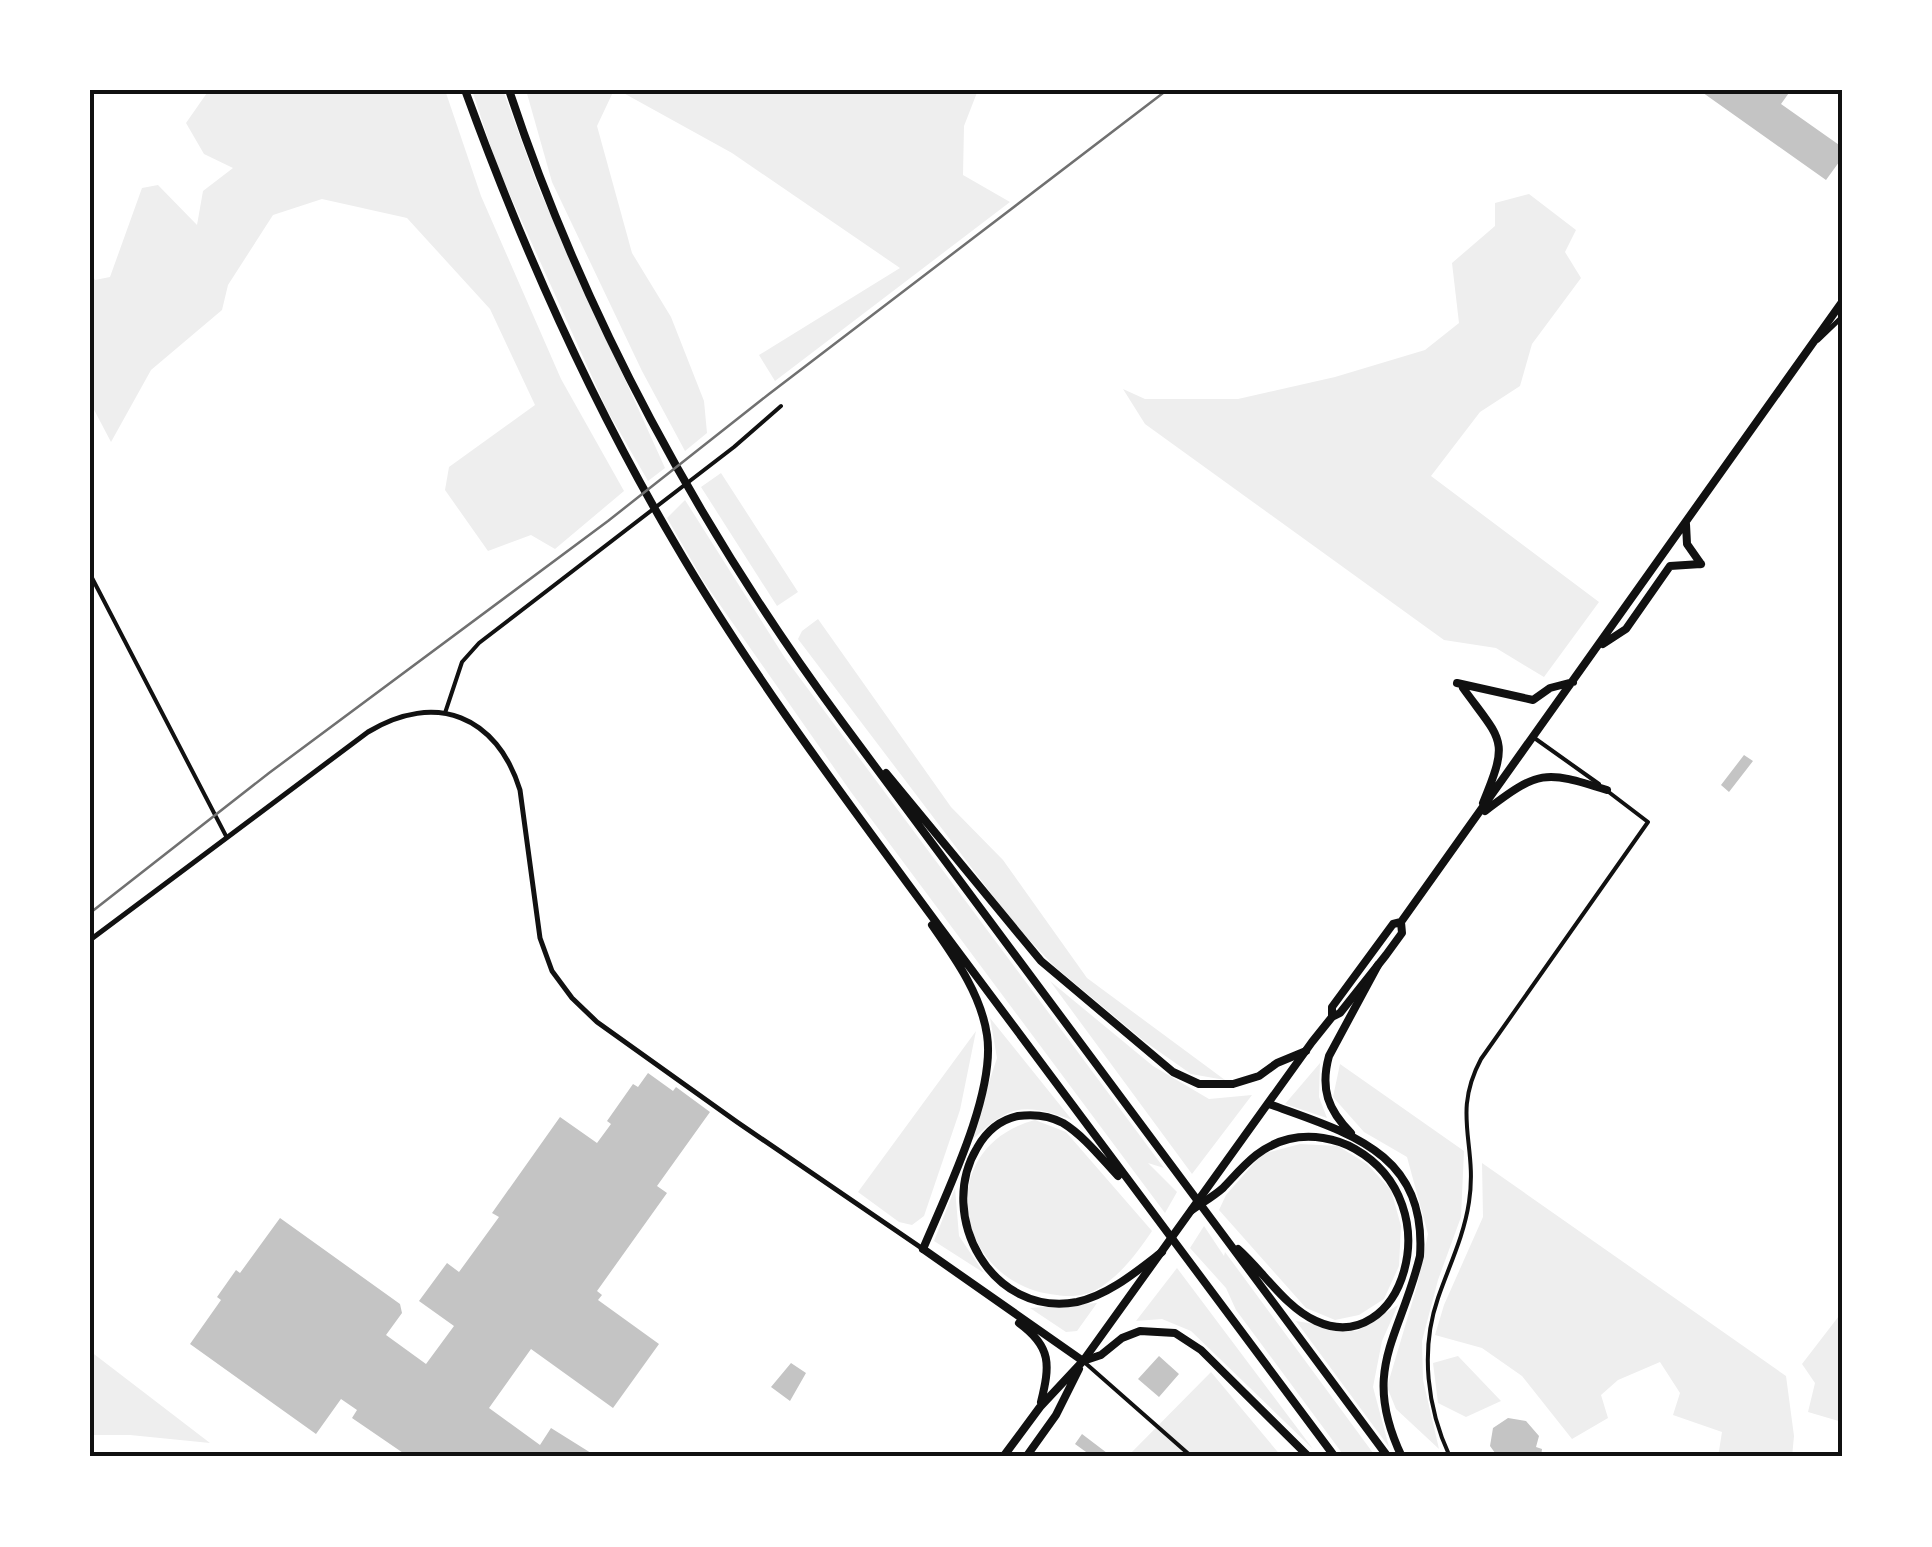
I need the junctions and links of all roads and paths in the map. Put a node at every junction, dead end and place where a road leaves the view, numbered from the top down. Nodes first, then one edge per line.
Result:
1 (465, 90) edge
2 (509, 90) edge
3 (1842, 302) edge
4 (1842, 317) edge
5 (1811, 344) junction
6 (781, 406) dead end
7 (1686, 520) junction
8 (90, 574) edge
9 (1599, 646) junction
10 (1573, 682) junction
11 (445, 712) junction
12 (842, 722) junction
13 (1533, 737) junction
14 (1607, 790) junction
15 (1478, 817) junction
16 (866, 825) junction
17 (226, 836) junction
18 (1401, 922) junction
19 (90, 940) edge
20 (1378, 965) junction
21 (1332, 1017) junction
22 (1306, 1052) junction
23 (1268, 1104) junction
24 (1354, 1136) junction
25 (1140, 1199) junction
26 (1192, 1210) junction
27 (1224, 1236) junction
28 (923, 1249) junction
29 (1162, 1252) junction
30 (1000, 1304) junction
31 (1083, 1361) junction
32 (1040, 1406) junction
33 (1006, 1453) edge
34 (993, 1457) edge
35 (1026, 1457) edge
36 (1192, 1457) edge
37 (1309, 1457) edge
38 (1335, 1457) edge
39 (1388, 1457) edge
40 (1402, 1457) edge
41 (1450, 1457) edge

1 - 16 main road
2 - 12 main road
3 - 5 main road
4 - 5 street
5 - 7 main road
6 - 11 street
7 - 9 main road
7 - 9 main road
8 - 17 street
9 - 10 main road
10 - 13 main road
10 - 15 main road
11 - 17 street
11 - 28 street
12 - 22 main road
12 - 27 main road
13 - 14 street
13 - 15 main road
14 - 15 main road
14 - 41 street
15 - 18 main road
16 - 25 main road
16 - 28 main road
17 - 19 street
18 - 20 main road
18 - 21 main road
20 - 21 main road
20 - 24 main road
21 - 22 main road
22 - 23 main road
23 - 24 main road
23 - 26 main road
24 - 40 main road
25 - 29 main road
25 - 38 main road
26 - 27 main road
26 - 29 main road
27 - 39 main road
28 - 30 main road
29 - 31 main road
30 - 31 main road
30 - 32 main road
31 - 32 main road
31 - 35 main road
31 - 36 street
31 - 37 main road
32 - 33 main road
33 - 34 main road

